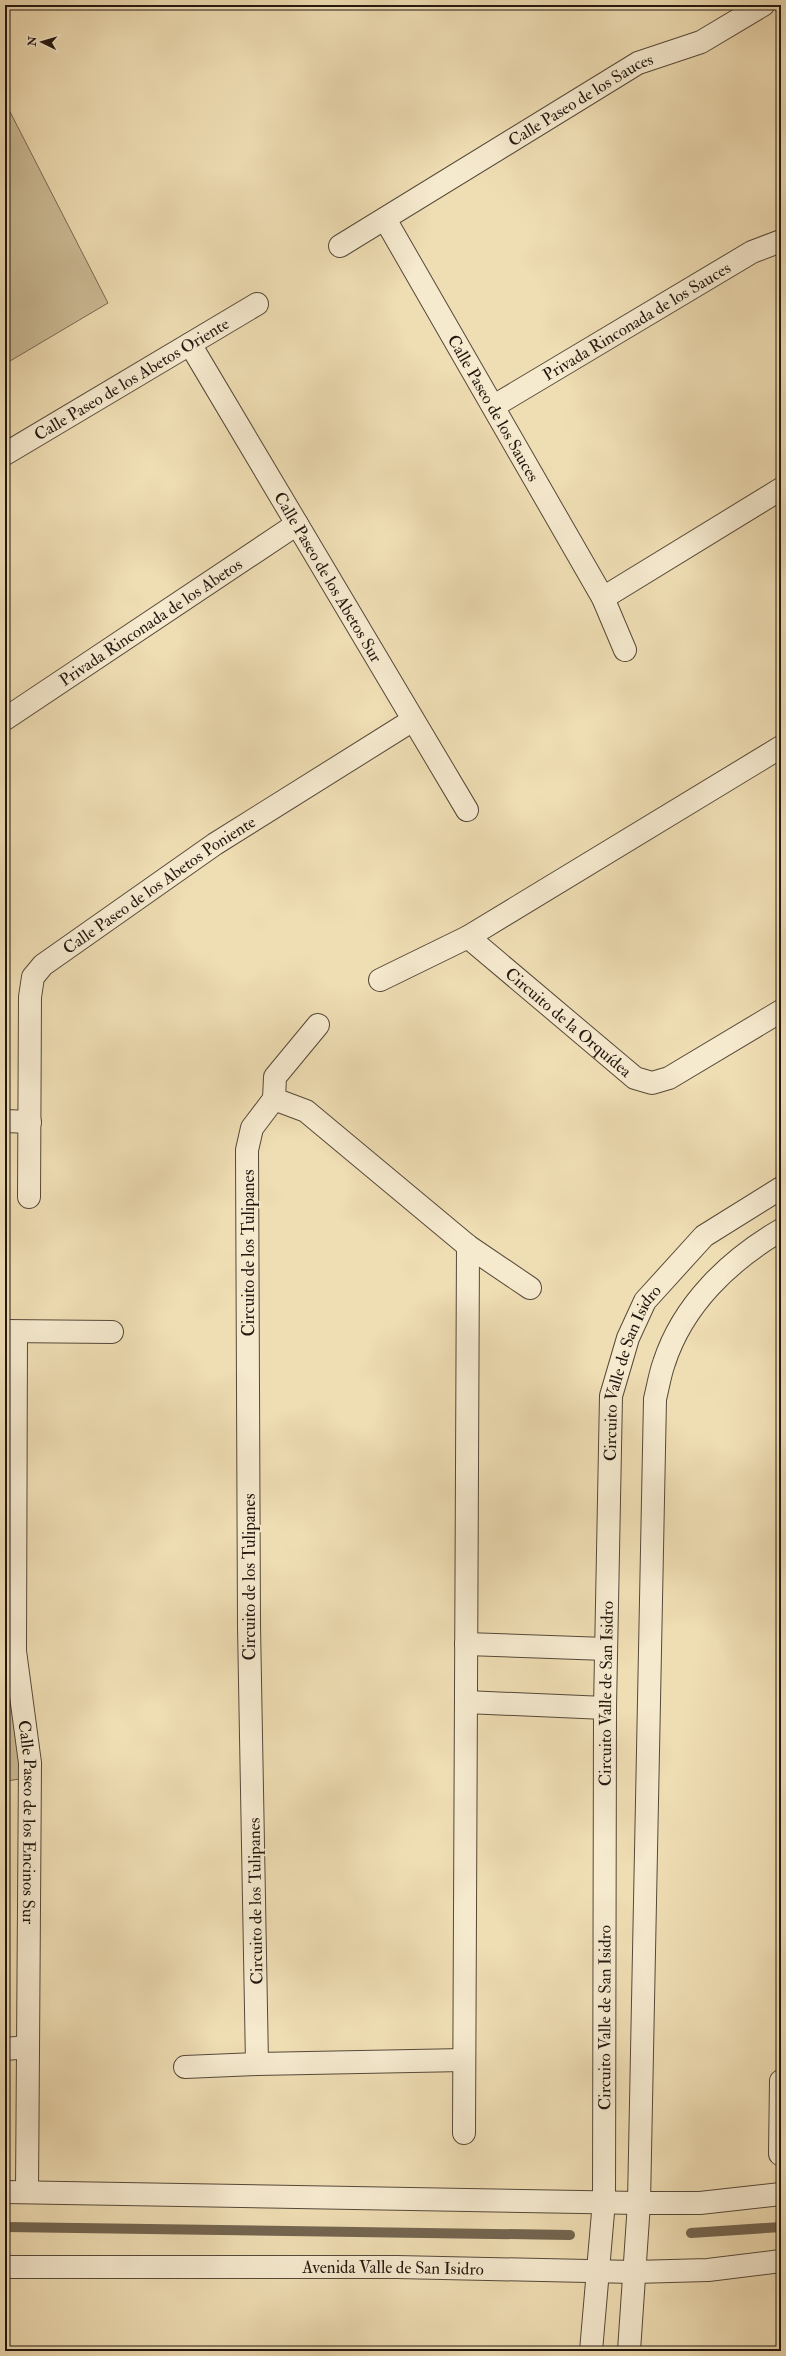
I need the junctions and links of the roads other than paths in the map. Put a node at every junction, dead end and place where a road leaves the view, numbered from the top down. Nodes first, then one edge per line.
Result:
1 (763, 5) edge
2 (384, 218) junction
3 (781, 241) edge
4 (340, 246) dead end
5 (257, 304) dead end
6 (190, 344) junction
7 (494, 406) junction
8 (5, 454) edge
9 (781, 489) edge
10 (296, 524) junction
11 (603, 598) junction
12 (625, 650) dead end
13 (5, 719) edge
14 (413, 720) junction
15 (781, 747) edge
16 (467, 810) dead end
17 (468, 937) junction
18 (380, 980) dead end
19 (781, 1011) edge
20 (318, 1025) dead end
21 (274, 1099) junction
22 (5, 1121) edge
23 (30, 1122) junction
24 (781, 1188) edge
25 (29, 1197) dead end
26 (762, 1200) junction
27 (781, 1230) edge
28 (468, 1246) junction
29 (530, 1288) dead end
30 (10, 1332) edge
31 (112, 1332) dead end
32 (466, 1644) junction
33 (606, 1650) junction
34 (466, 1702) junction
35 (605, 1708) junction
36 (28, 2047) junction
37 (5, 2049) edge
38 (464, 2060) junction
39 (257, 2064) junction
40 (185, 2067) dead end
41 (781, 2081) edge
42 (464, 2134) dead end
43 (780, 2154) dead end
44 (5, 2192) edge
45 (27, 2192) junction
46 (781, 2194) edge
47 (604, 2201) junction
48 (639, 2203) junction
49 (781, 2261) edge
50 (5, 2267) edge
51 (598, 2270) junction
52 (634, 2272) junction
53 (591, 2351) edge
54 (629, 2351) edge

1 - 2 street, Calle Paseo de los Sauces
2 - 4 street, Calle Paseo de los Sauces
2 - 7 street, Calle Paseo de los Sauces
3 - 7 street, Privada Rinconada de los Sauces
5 - 6 street, Calle Paseo de los Abetos Oriente
6 - 8 street, Calle Paseo de los Abetos Oriente
6 - 10 street, Calle Paseo de los Abetos Sur
7 - 11 street, Calle Paseo de los Sauces
9 - 11 street
10 - 13 street, Privada Rinconada de los Abetos
10 - 14 street, Calle Paseo de los Abetos Sur
11 - 12 street, Calle Paseo de los Sauces
14 - 16 street, Calle Paseo de los Abetos Sur
14 - 23 street, Calle Paseo de los Abetos Poniente
15 - 17 street
17 - 18 street
17 - 19 street, Circuito de la Orquídea
20 - 21 street
21 - 28 street
21 - 39 street, Circuito de los Tulipanes
22 - 23 street
23 - 25 street, Calle Paseo de los Abetos Poniente
24 - 26 street, Circuito Valle de San Isidro
26 - 27 street
26 - 33 street, Circuito Valle de San Isidro
27 - 48 street, Circuito Valle de San Isidro
28 - 29 street
28 - 32 street
30 - 31 street
30 - 36 street, Calle Paseo de los Encinos Sur
32 - 33 street
32 - 34 street
33 - 35 street, Circuito Valle de San Isidro
34 - 35 street
34 - 38 street
35 - 47 street, Circuito Valle de San Isidro
36 - 37 street
36 - 45 street, Calle Paseo de los Encinos Sur
38 - 39 street
38 - 42 street
39 - 40 street
41 - 43 street
44 - 45 street
45 - 47 street
46 - 48 street
47 - 48 street
47 - 51 street, Circuito Valle de San Isidro
48 - 52 street, Circuito Valle de San Isidro
49 - 52 street, Avenida Valle de San Isidro
50 - 51 street, Avenida Valle de San Isidro
51 - 52 street, Avenida Valle de San Isidro
51 - 53 street, Circuito Valle de San Isidro
52 - 54 street, Circuito Valle de San Isidro

